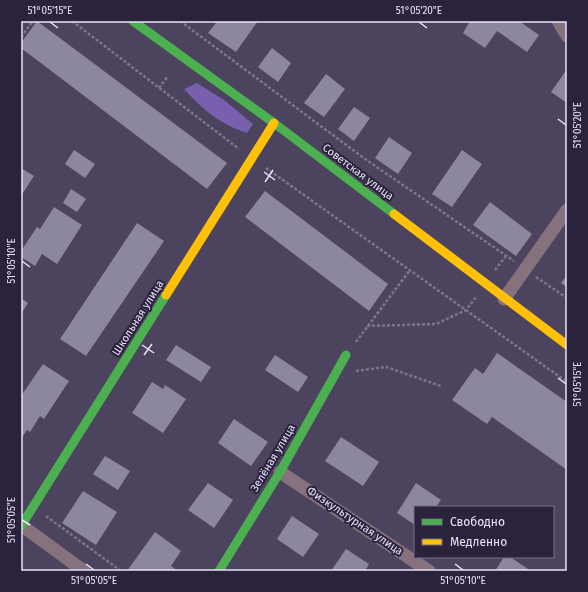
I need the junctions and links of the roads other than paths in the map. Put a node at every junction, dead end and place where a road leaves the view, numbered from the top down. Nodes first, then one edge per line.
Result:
1 (133, 21) edge
2 (558, 21) edge
3 (567, 36) edge
4 (274, 123) junction
5 (567, 210) edge
6 (504, 299) junction
7 (567, 345) edge
8 (346, 355) dead end
9 (280, 472) junction
10 (21, 526) edge
11 (84, 571) edge
12 (219, 571) edge
13 (429, 571) edge

1 - 4 street, Советская улица
2 - 3 street
4 - 6 street, Советская улица
4 - 10 street, Школьная улица
5 - 6 street
6 - 7 street, Советская улица
8 - 9 street, Зелёная улица
9 - 12 street, Зелёная улица
9 - 13 street, Физкультурная улица
10 - 11 street

